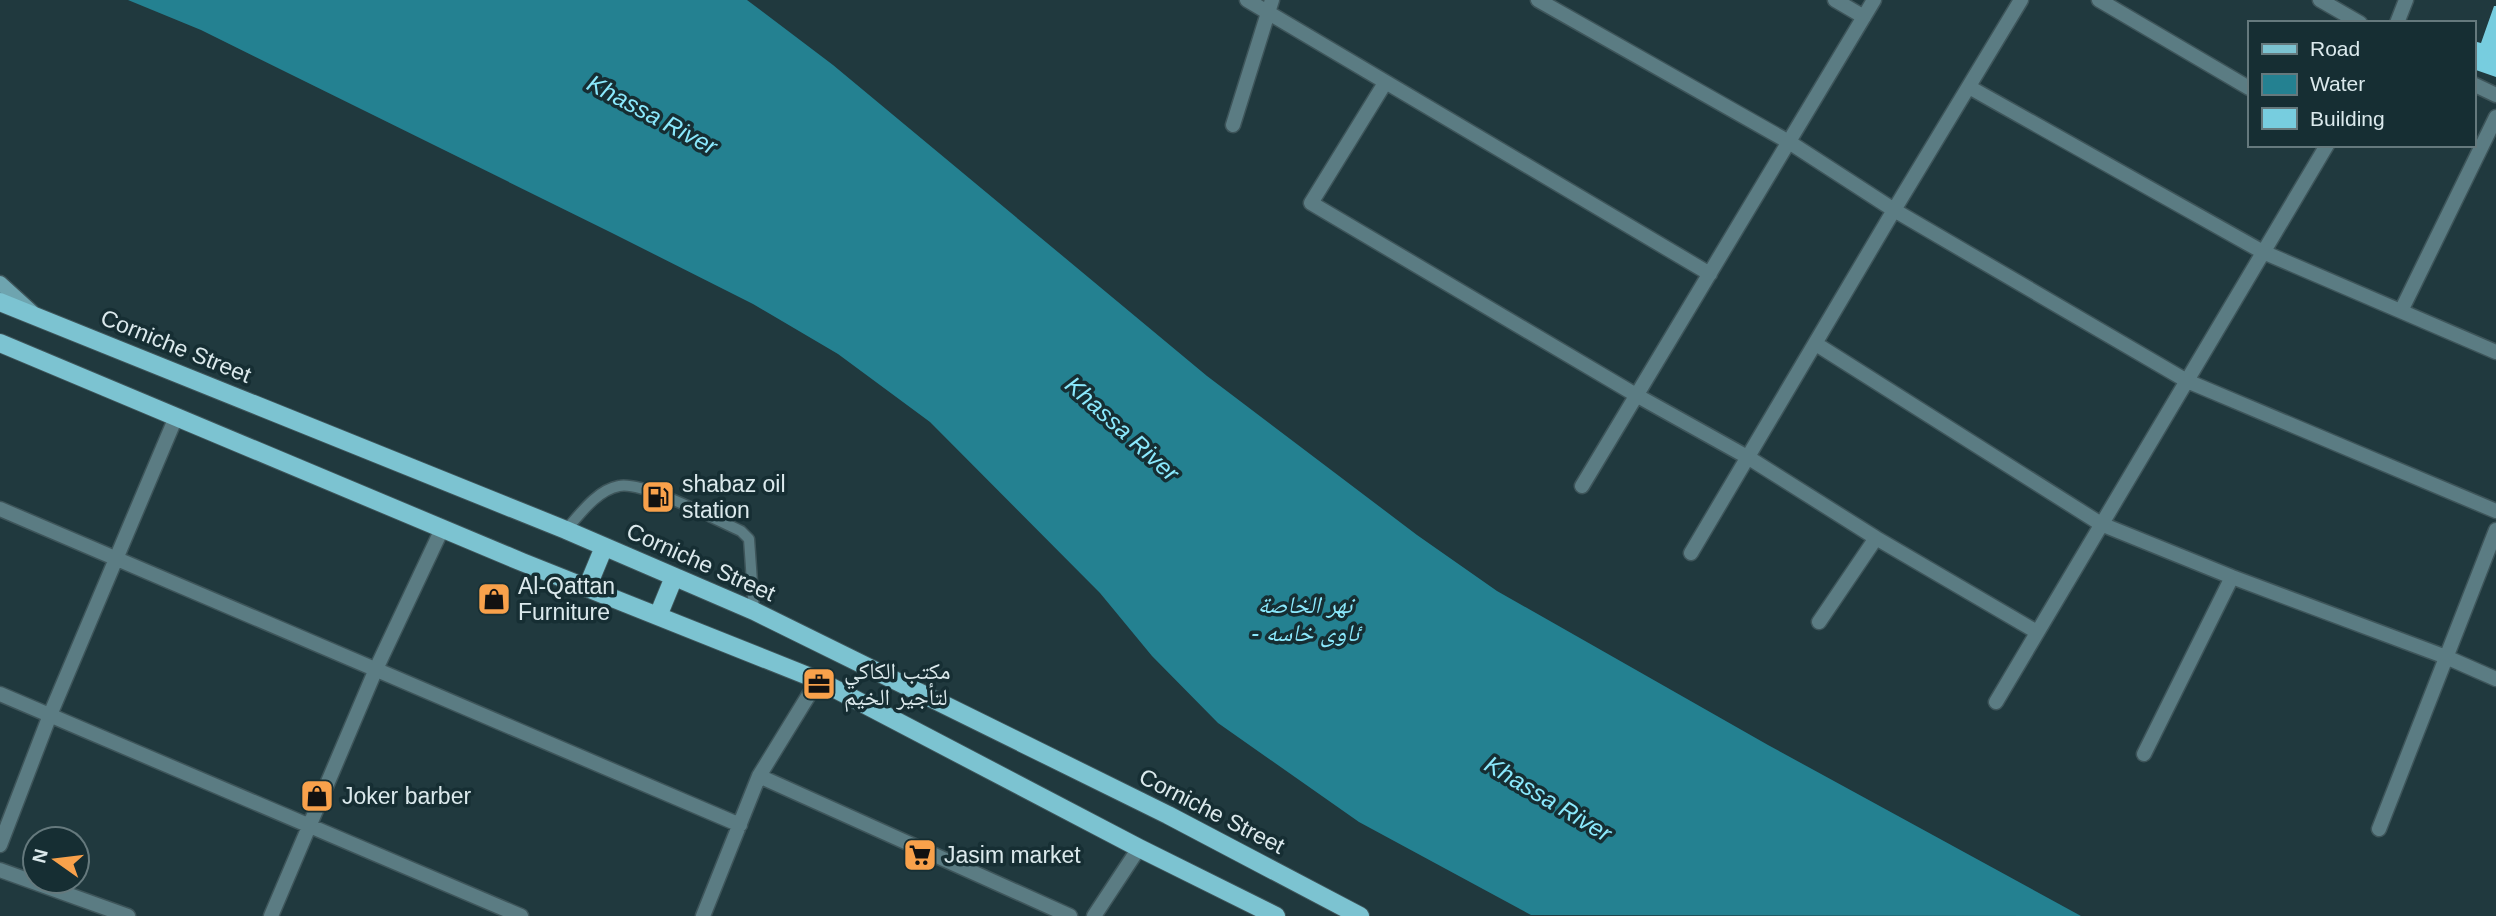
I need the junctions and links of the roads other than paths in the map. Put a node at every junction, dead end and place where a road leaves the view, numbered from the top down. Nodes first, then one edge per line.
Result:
1 (1247, 0) edge
2 (1538, 0) edge
3 (1835, 0) edge
4 (1874, 0) edge
5 (2021, 0) edge
6 (2099, 0) edge
7 (2320, 0) edge
8 (2406, 0) edge
9 (1269, 7) edge
10 (1864, 17) junction
11 (2357, 21) edge
12 (2398, 21) edge
13 (1385, 83) junction
14 (2475, 84) edge
15 (1969, 87) junction
16 (2248, 87) edge
17 (2496, 95) edge
18 (2496, 117) edge
19 (1233, 125) dead end
20 (1788, 142) junction
21 (2326, 147) edge
22 (1894, 210) junction
23 (2263, 252) junction
24 (1710, 274) junction
25 (0, 283) edge
26 (0, 302) edge
27 (2401, 311) junction
28 (38, 318) junction
29 (0, 343) edge
30 (1816, 344) junction
31 (2496, 352) edge
32 (0, 353) edge
33 (36, 358) junction
34 (2187, 381) junction
35 (1636, 395) junction
36 (176, 417) junction
37 (1749, 458) junction
38 (1582, 486) dead end
39 (0, 509) edge
40 (2496, 511) edge
41 (2101, 524) junction
42 (442, 529) junction
43 (566, 530) junction
44 (2496, 530) edge
45 (1876, 538) junction
46 (604, 547) junction
47 (1691, 553) dead end
48 (116, 559) junction
49 (2232, 576) junction
50 (674, 577) junction
51 (587, 588) junction
52 (754, 611) junction
53 (658, 617) junction
54 (1819, 622) dead end
55 (2036, 632) junction
56 (2446, 657) junction
57 (376, 669) junction
58 (2496, 679) edge
59 (818, 680) junction
60 (0, 694) edge
61 (1996, 702) dead end
62 (50, 715) junction
63 (2144, 754) dead end
64 (759, 776) junction
65 (740, 825) junction
66 (308, 827) junction
67 (2379, 829) dead end
68 (0, 845) edge
69 (1139, 848) junction
70 (0, 870) edge
71 (121, 915) edge
72 (1270, 915) edge
73 (271, 916) edge
74 (521, 916) edge
75 (703, 916) edge
76 (1070, 916) edge
77 (1094, 916) edge
78 (1360, 916) edge

1 - 9 street
2 - 20 street
3 - 10 street
4 - 10 street
5 - 15 street
6 - 16 street
7 - 11 street
8 - 12 street
9 - 13 street
9 - 19 street
10 - 20 street
13 - 24 street
13 - 35 street
14 - 17 street
15 - 22 street
15 - 23 street
18 - 27 street
20 - 22 street
20 - 24 street
21 - 23 street
22 - 30 street
22 - 34 street
23 - 27 street
23 - 34 street
24 - 35 street
25 - 28 main road
26 - 28 main road, Corniche Street
27 - 31 street
28 - 43 main road, Corniche Street
29 - 33 main road
30 - 37 street
30 - 41 street
32 - 33 main road
33 - 36 main road
34 - 40 street
34 - 41 street
35 - 37 street
35 - 38 street
36 - 42 main road
36 - 48 street
37 - 45 street
37 - 47 street
39 - 48 street
41 - 49 street
41 - 55 street
42 - 51 main road
42 - 57 street
43 - 46 main road, Corniche Street
43 - 52 lane
44 - 56 street
45 - 54 street
45 - 55 street
46 - 50 main road, Corniche Street
46 - 51 main road
48 - 57 street
48 - 62 street
49 - 56 street
49 - 63 street
50 - 52 main road, Corniche Street
50 - 53 main road
51 - 53 main road
52 - 78 main road, Corniche Street
53 - 59 main road
55 - 61 street
56 - 58 street
56 - 67 street
57 - 65 street
57 - 66 street
59 - 64 street
59 - 69 main road
60 - 62 street
62 - 66 street
62 - 68 street
64 - 65 street
64 - 76 street
65 - 75 street
66 - 73 street
66 - 74 street
69 - 72 main road
69 - 77 street
70 - 71 street

